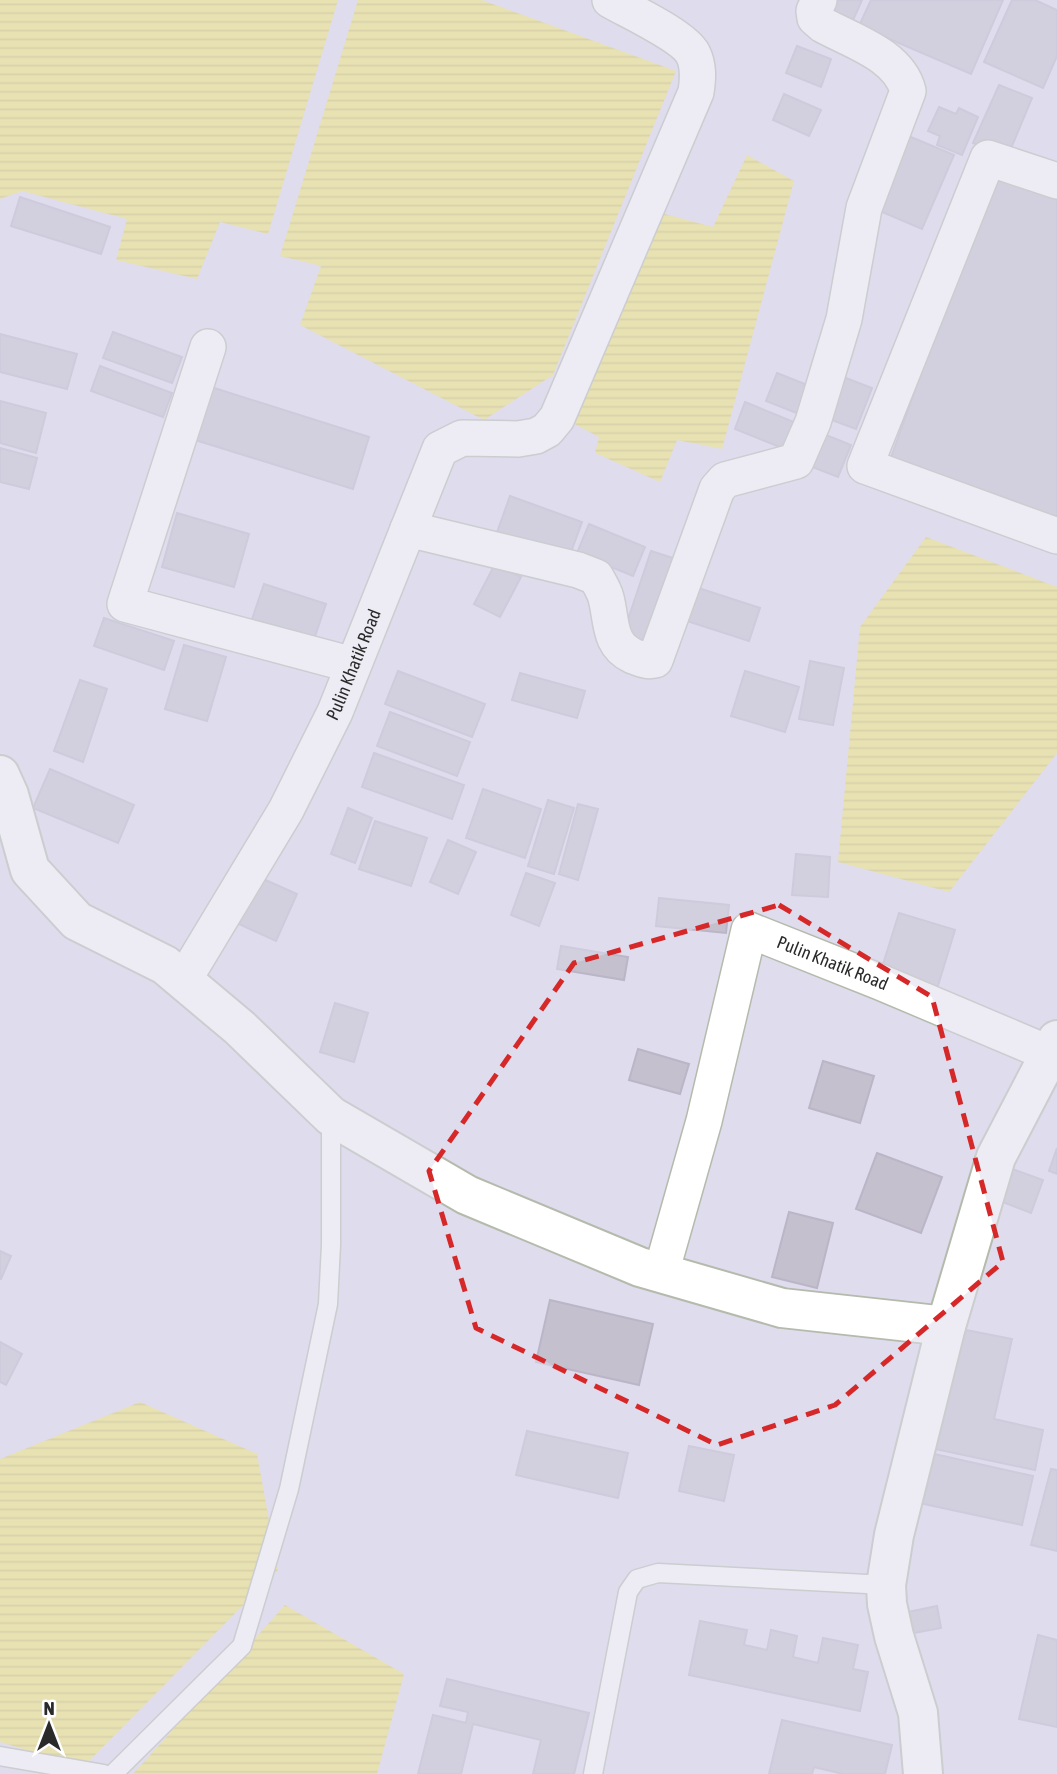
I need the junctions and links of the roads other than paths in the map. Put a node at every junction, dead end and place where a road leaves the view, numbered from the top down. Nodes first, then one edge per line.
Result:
1 (610, 0) edge
2 (819, 0) edge
3 (1057, 181) edge
4 (208, 347) dead end
5 (408, 529) junction
6 (1057, 536) edge
7 (352, 665) junction
8 (0, 775) edge
9 (183, 981) junction
10 (1053, 1046) edge
11 (331, 1116) junction
12 (661, 1273) junction
13 (946, 1326) junction
14 (886, 1585) junction
15 (0, 1756) edge
16 (104, 1774) edge
17 (113, 1774) edge
18 (593, 1774) edge
19 (923, 1774) edge

1 - 5 street, Pulin Khatik Road
2 - 5 street
3 - 6 street
4 - 7 street
5 - 7 street, Pulin Khatik Road
7 - 9 street, Pulin Khatik Road
8 - 9 street
9 - 11 street
10 - 12 street, Pulin Khatik Road
10 - 13 street
11 - 12 street
11 - 17 lane
12 - 13 street
13 - 14 street
14 - 18 lane
14 - 19 street
15 - 16 lane

